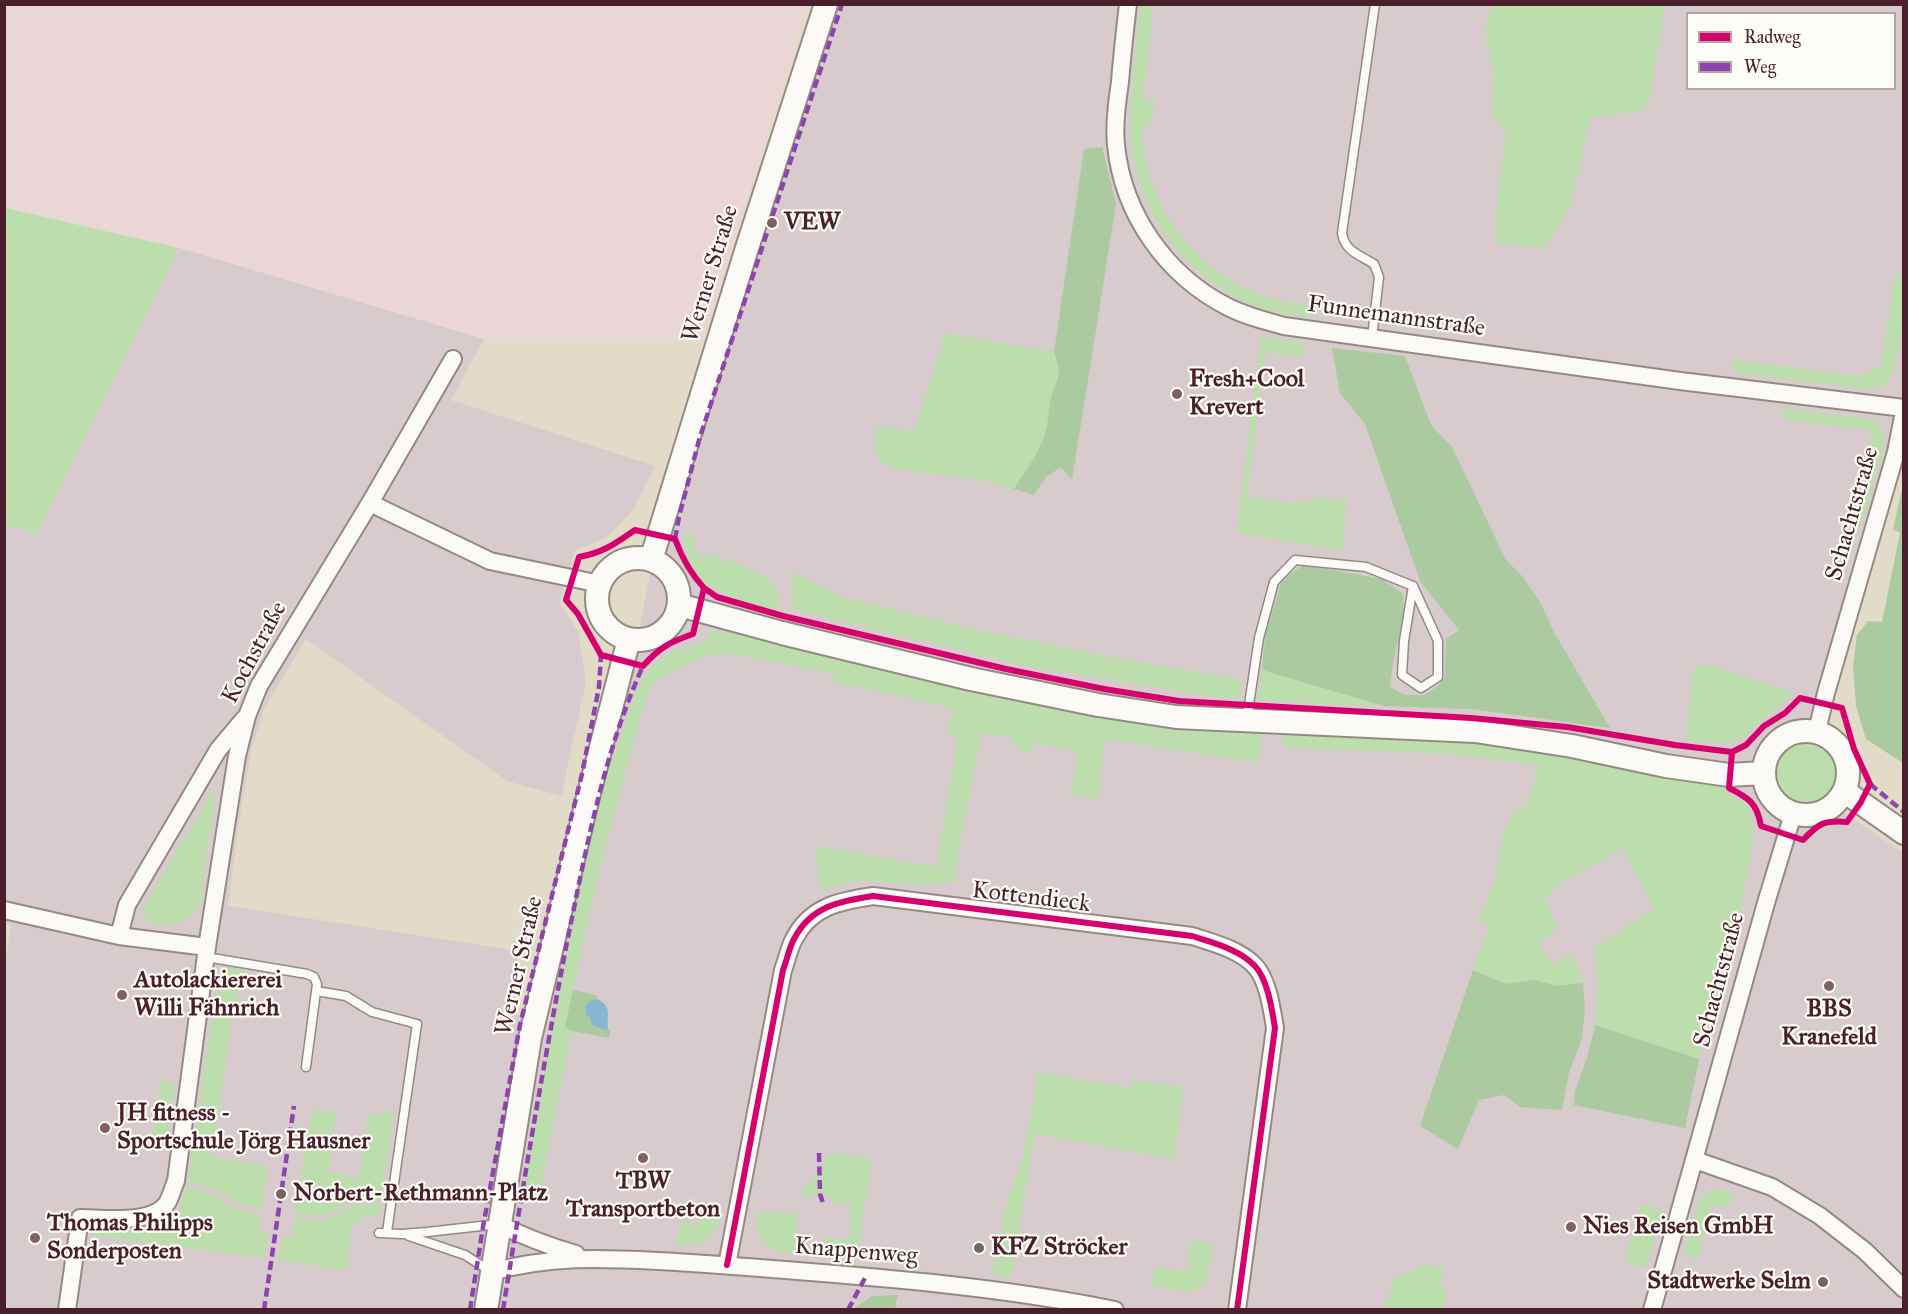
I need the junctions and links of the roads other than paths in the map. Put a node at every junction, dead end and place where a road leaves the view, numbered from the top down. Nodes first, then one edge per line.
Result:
1 (826, 4) edge
2 (1128, 4) edge
3 (1375, 4) edge
4 (1372, 338) junction
5 (453, 359) dead end
6 (1904, 410) edge
7 (370, 503) junction
8 (651, 560) junction
9 (600, 584) junction
10 (1413, 586) junction
11 (679, 605) junction
12 (629, 639) junction
13 (247, 716) junction
14 (1247, 722) junction
15 (1817, 731) junction
16 (1763, 773) junction
17 (1844, 791) junction
18 (1793, 814) junction
19 (1904, 833) edge
20 (4, 910) edge
21 (119, 936) junction
22 (206, 952) junction
23 (316, 991) junction
24 (306, 1067) dead end
25 (1695, 1160) junction
26 (499, 1224) junction
27 (402, 1234) junction
28 (592, 1258) junction
29 (727, 1265) junction
30 (491, 1272) junction
31 (1904, 1289) edge
32 (67, 1310) edge
33 (486, 1310) edge
34 (1115, 1310) edge
35 (1237, 1310) edge
36 (1652, 1310) edge

1 - 8 main road, Werner Straße
2 - 4 street, Funnemannstraße
3 - 4 lane
4 - 6 street, Funnemannstraße
5 - 7 street, Kochstraße
6 - 15 street, Schachtstraße
7 - 9 street
7 - 13 street, Kochstraße
8 - 9 main road
8 - 11 main road
9 - 12 main road
10 - 10 lane
10 - 14 lane
11 - 12 main road
11 - 14 main road
12 - 26 main road, Werner Straße
13 - 21 street
13 - 22 street, Kochstraße
14 - 16 main road
15 - 16 main road
15 - 17 main road
16 - 18 main road
17 - 18 main road
17 - 19 main road
18 - 25 street, Schachtstraße
20 - 21 street
21 - 22 street
22 - 23 lane
22 - 32 street, Kochstraße
23 - 24 lane
23 - 27 lane
25 - 31 street
25 - 36 street, Schachtstraße
26 - 27 lane
26 - 28 street, Knappenweg
26 - 30 main road, Werner Straße
27 - 30 lane
28 - 29 street, Knappenweg
28 - 30 street, Knappenweg
29 - 34 street, Knappenweg
29 - 35 street, Kottendieck
30 - 33 main road, Werner Straße

